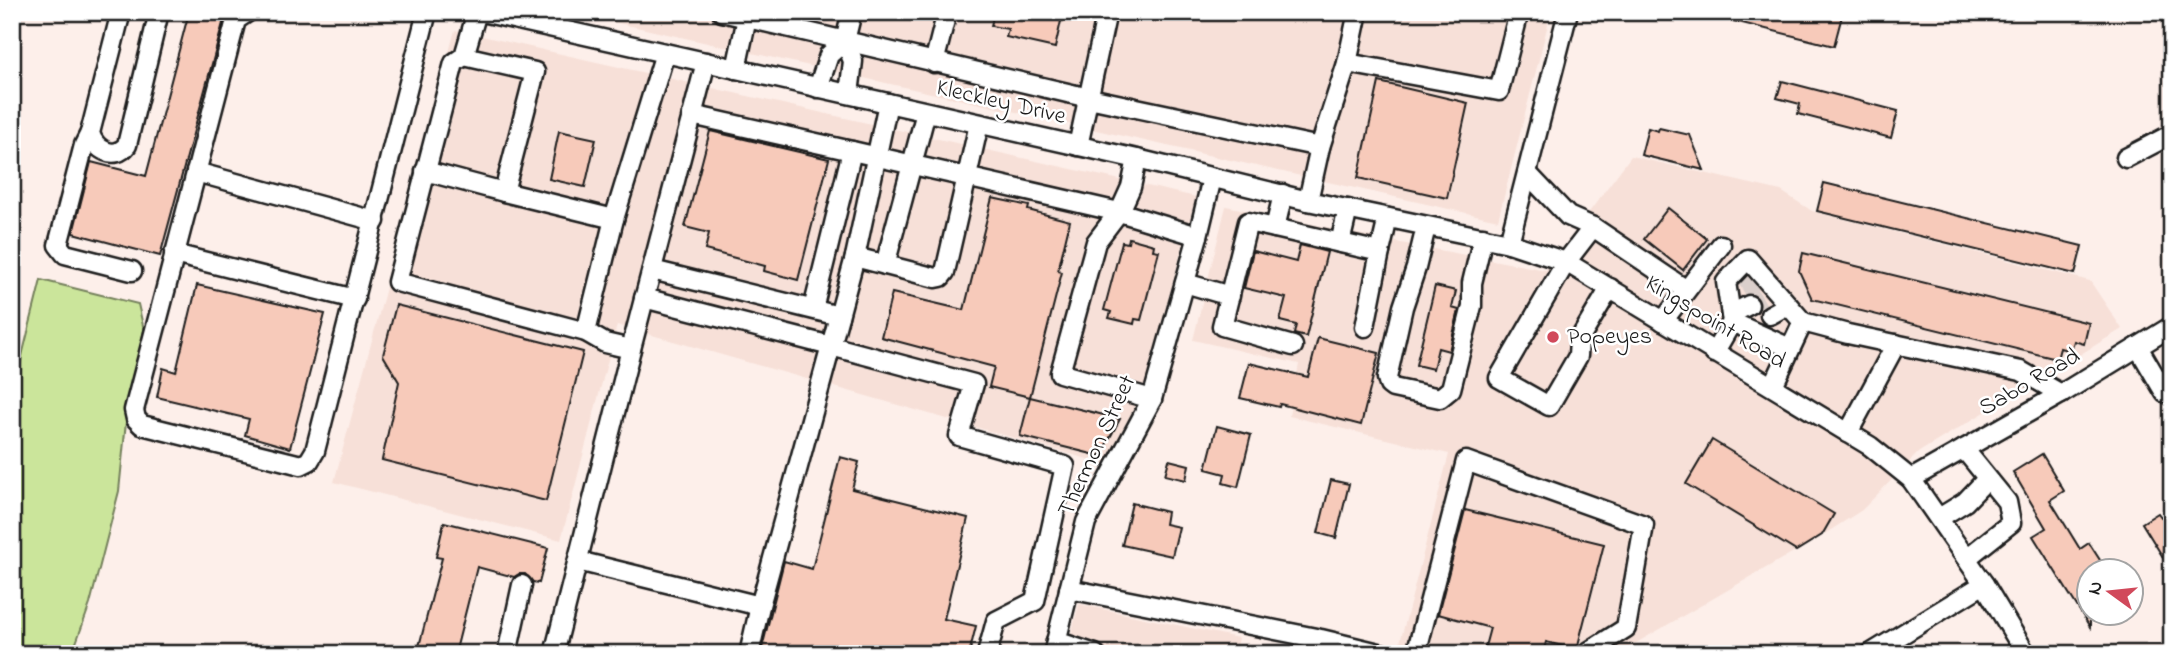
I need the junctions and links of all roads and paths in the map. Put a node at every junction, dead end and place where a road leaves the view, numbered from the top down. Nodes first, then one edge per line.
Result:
1 (121, 12) edge
2 (159, 12) edge
3 (248, 12) edge
4 (427, 12) edge
5 (479, 12) edge
6 (722, 12) edge
7 (852, 12) edge
8 (947, 12) edge
9 (1107, 12) edge
10 (1358, 12) edge
11 (1519, 12) edge
12 (1568, 12) edge
13 (747, 18) junction
14 (845, 41) junction
15 (665, 53) junction
16 (464, 56) junction
17 (706, 62) junction
18 (934, 63) junction
19 (1347, 63) junction
20 (736, 69) junction
21 (818, 88) junction
22 (849, 94) junction
23 (1089, 98) junction
24 (888, 103) junction
25 (926, 112) junction
26 (692, 115) junction
27 (979, 124) junction
28 (90, 133) junction
29 (2172, 134) edge
30 (1078, 146) junction
31 (1320, 147) junction
32 (852, 151) junction
33 (877, 156) junction
34 (2126, 158) dead end
35 (1138, 159) junction
36 (912, 166) junction
37 (425, 171) junction
38 (196, 172) junction
39 (1528, 174) junction
40 (967, 178) junction
41 (1212, 178) junction
42 (504, 192) junction
43 (1283, 194) junction
44 (1308, 201) junction
45 (1348, 209) junction
46 (1119, 212) junction
47 (1388, 218) junction
48 (614, 219) junction
49 (375, 221) junction
50 (1426, 227) junction
51 (1593, 227) junction
52 (1275, 228) junction
53 (1198, 236) junction
54 (1483, 237) junction
55 (1340, 243) junction
56 (1509, 243) junction
57 (1721, 245) dead end
58 (1380, 252) junction
59 (174, 254) junction
60 (855, 257) junction
61 (1566, 262) junction
62 (885, 264) junction
63 (652, 270) junction
64 (132, 271) dead end
65 (1185, 283) junction
66 (1610, 288) junction
67 (1685, 289) junction
68 (1230, 296) junction
69 (644, 298) junction
70 (355, 299) junction
71 (1751, 303) junction
72 (813, 309) junction
73 (839, 316) junction
74 (1663, 321) junction
75 (1803, 322) junction
76 (2172, 326) edge
77 (1365, 327) dead end
78 (586, 332) junction
79 (1896, 344) junction
80 (831, 346) junction
81 (1293, 346) dead end
82 (2138, 347) junction
83 (1790, 348) junction
84 (631, 349) junction
85 (1714, 353) junction
86 (1773, 386) junction
87 (2165, 393) dead end
88 (2061, 394) junction
89 (1152, 399) junction
90 (1848, 433) junction
91 (1964, 449) junction
92 (1911, 479) junction
93 (1987, 479) junction
94 (1939, 518) junction
95 (1967, 558) junction
96 (578, 561) junction
97 (1984, 584) junction
98 (522, 585) dead end
99 (1069, 589) junction
100 (760, 606) junction
101 (1054, 647) edge
102 (507, 654) edge
103 (554, 654) edge
104 (749, 654) edge
105 (987, 654) edge
106 (1095, 654) edge
107 (1383, 654) edge
108 (1416, 654) edge
109 (1585, 654) edge
110 (1870, 654) edge
111 (2026, 654) edge

1 - 28 street
2 - 28 street
3 - 38 street
4 - 49 street
5 - 15 street, Kleckley Drive
5 - 16 street
6 - 13 street
7 - 14 street
8 - 18 street
9 - 23 street
10 - 19 street
11 - 19 street
12 - 39 street
13 - 14 street
13 - 20 street
14 - 18 street
14 - 21 street
14 - 22 street
15 - 17 street, Kleckley Drive
15 - 48 street
16 - 37 street
16 - 42 street
17 - 20 street, Kleckley Drive
17 - 26 street
18 - 23 street
19 - 31 street
20 - 21 street, Kleckley Drive
21 - 22 street, Kleckley Drive
22 - 24 street, Kleckley Drive
23 - 30 street
23 - 31 street
24 - 25 street, Kleckley Drive
24 - 33 street
25 - 27 street, Kleckley Drive
25 - 36 street
26 - 32 street
26 - 63 street
27 - 30 street, Kleckley Drive
27 - 40 street
28 - 64 street
29 - 34 street
30 - 35 street, Kleckley Drive
31 - 44 street
32 - 33 street
32 - 72 street
33 - 36 street
33 - 60 street
35 - 41 street, Kleckley Drive
35 - 46 street
36 - 40 street
36 - 62 street
37 - 42 street
37 - 78 street
38 - 49 street
38 - 59 street
39 - 51 street
39 - 56 street
40 - 46 street
40 - 62 street
41 - 43 street, Kleckley Drive
41 - 53 street, Thermon Street
42 - 48 street
43 - 44 street, Kleckley Drive
43 - 52 street
44 - 45 street, Kleckley Drive
45 - 47 street, Kleckley Drive
45 - 55 street
46 - 53 street
46 - 89 street
47 - 50 street, Kleckley Drive
47 - 58 street
48 - 78 street
49 - 70 street
50 - 54 street, Kleckley Drive
50 - 54 street
51 - 61 street
51 - 67 street
52 - 55 street
52 - 68 street
53 - 65 street, Thermon Street
54 - 56 street, Kleckley Drive
55 - 58 street
56 - 61 street, Kingspoint Road
57 - 67 street
58 - 77 street
59 - 70 street
59 - 70 street
60 - 62 street
60 - 73 street
61 - 66 street, Kingspoint Road
61 - 66 street
63 - 69 street
63 - 72 street
65 - 68 street
65 - 89 street, Thermon Street
66 - 74 street, Kingspoint Road
67 - 74 street
68 - 81 street
69 - 80 street
69 - 84 street
71 - 75 street
71 - 83 street
71 - 85 street
72 - 73 street
73 - 80 street
74 - 85 street, Kingspoint Road
75 - 79 street
75 - 83 street
76 - 82 street, Sabo Road
78 - 84 street
79 - 88 street
79 - 90 street
80 - 100 street
80 - 105 street
82 - 87 street
82 - 88 street, Sabo Road
83 - 86 street
84 - 96 street
85 - 86 street, Kingspoint Road
86 - 90 street, Kingspoint Road
88 - 91 street, Sabo Road
89 - 99 street, Thermon Street
90 - 92 street, Kingspoint Road
91 - 92 street, Sabo Road
91 - 93 street
92 - 94 street, Kingspoint Road
93 - 94 street
93 - 95 street
94 - 95 street, Kingspoint Road
95 - 97 street, Kingspoint Road
96 - 100 street
96 - 103 street
97 - 110 street
97 - 111 street, Kingspoint Road
98 - 102 street
99 - 101 street, Thermon Street
99 - 107 street
100 - 104 street
101 - 106 street
108 - 109 street

